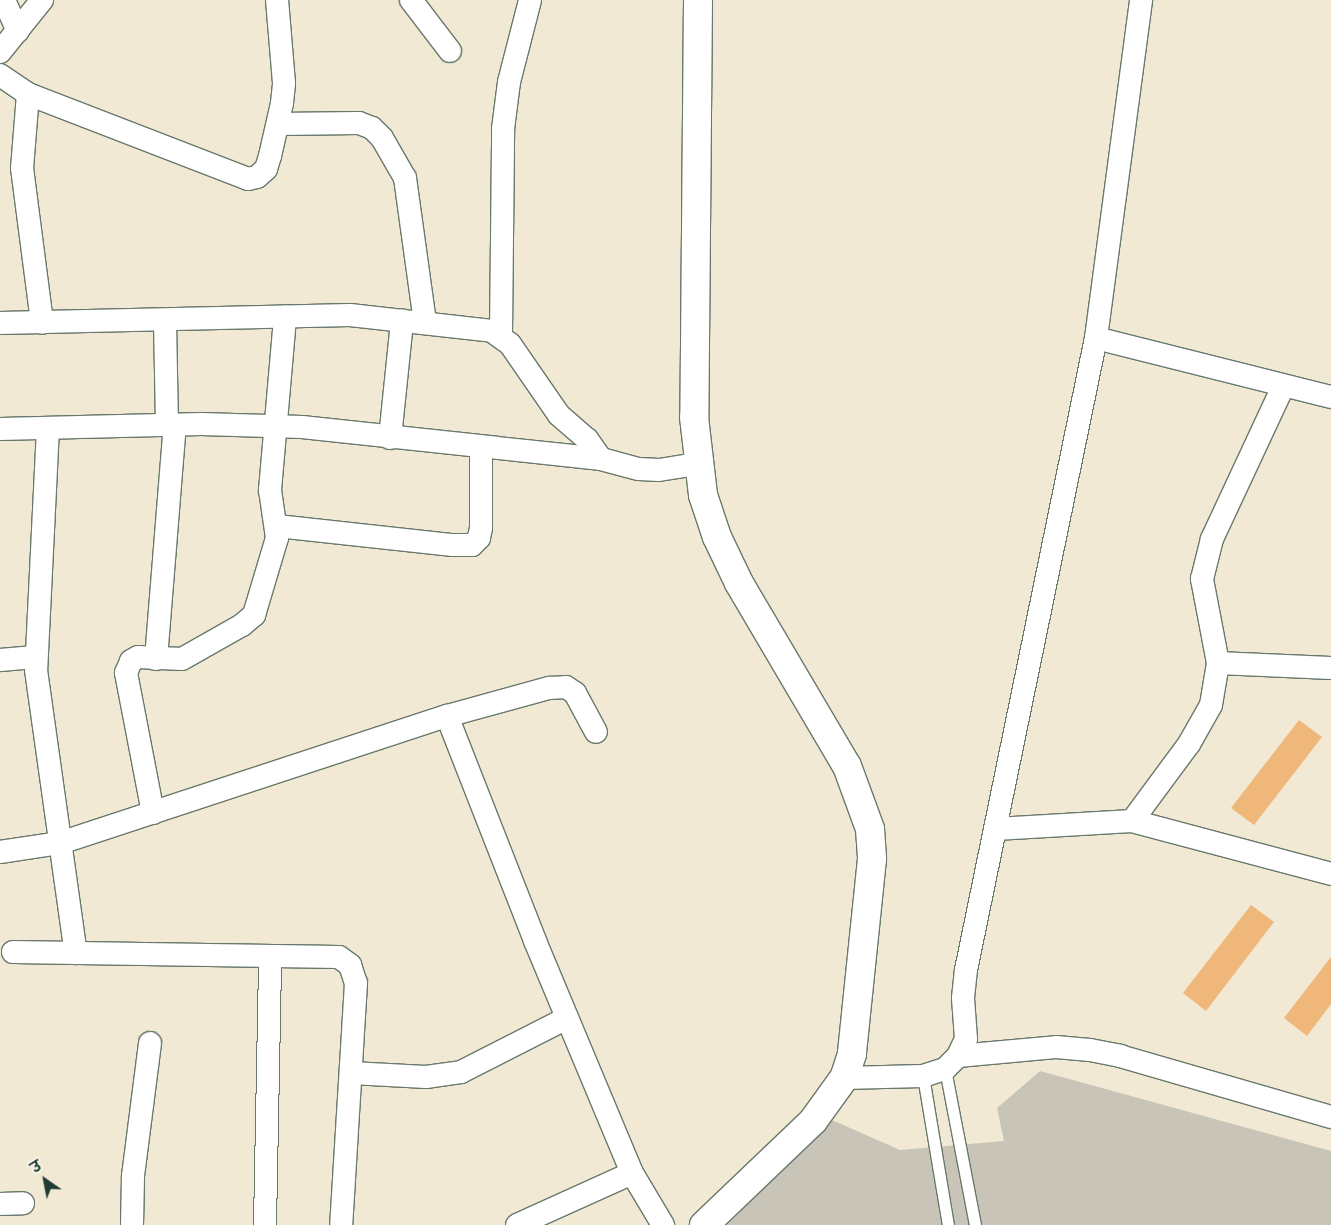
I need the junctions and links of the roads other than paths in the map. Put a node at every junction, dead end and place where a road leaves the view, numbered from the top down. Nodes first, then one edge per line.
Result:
1 (4, 0) edge
2 (42, 0) edge
3 (277, 0) edge
4 (411, 0) edge
5 (530, 0) edge
6 (698, 0) edge
7 (1141, 0) edge
8 (18, 30) junction
9 (450, 51) dead end
10 (0, 52) edge
11 (0, 75) edge
12 (28, 94) junction
13 (278, 124) junction
14 (285, 317) junction
15 (165, 321) junction
16 (402, 321) junction
17 (0, 323) edge
18 (42, 323) junction
19 (424, 323) junction
20 (501, 334) junction
21 (1096, 338) junction
22 (1283, 387) junction
23 (1331, 397) edge
24 (171, 425) junction
25 (275, 426) junction
26 (48, 428) junction
27 (0, 429) edge
28 (390, 438) junction
29 (481, 447) junction
30 (601, 459) junction
31 (698, 464) junction
32 (277, 526) junction
33 (35, 657) junction
34 (156, 659) junction
35 (0, 660) edge
36 (1218, 663) junction
37 (1331, 668) edge
38 (448, 716) junction
39 (596, 732) dead end
40 (153, 813) junction
41 (1132, 821) junction
42 (996, 829) junction
43 (60, 843) junction
44 (0, 852) edge
45 (1331, 874) edge
46 (13, 952) dead end
47 (76, 953) junction
48 (270, 956) junction
49 (567, 1018) junction
50 (150, 1044) dead end
51 (951, 1062) junction
52 (351, 1073) junction
53 (923, 1076) junction
54 (844, 1078) junction
55 (1331, 1117) edge
56 (632, 1173) junction
57 (23, 1203) dead end
58 (0, 1204) edge
59 (132, 1225) edge
60 (265, 1225) edge
61 (341, 1225) edge
62 (517, 1225) edge
63 (664, 1225) edge
64 (704, 1225) edge
65 (948, 1225) edge
66 (975, 1225) edge

1 - 8 street
2 - 8 street
3 - 13 street
4 - 9 street
5 - 20 street
6 - 31 street
7 - 21 street
8 - 10 street
11 - 12 street
12 - 13 street
12 - 18 street
13 - 19 street
14 - 15 street
14 - 16 street
14 - 25 street
15 - 18 street
15 - 24 street
16 - 19 street
16 - 28 street
17 - 18 street
19 - 20 street
20 - 30 street
21 - 22 street
21 - 42 street
22 - 23 street
22 - 36 street
24 - 25 street
24 - 26 street
24 - 34 street
25 - 28 street
25 - 32 street
26 - 27 street
26 - 33 street
28 - 29 street
29 - 30 street
29 - 32 street
30 - 31 street
31 - 54 street
32 - 34 street
33 - 35 street
33 - 43 street
34 - 40 street
36 - 37 street
36 - 41 street
38 - 39 street
38 - 40 street
38 - 49 street
40 - 43 street
41 - 42 street
41 - 45 street
42 - 51 street
43 - 44 street
43 - 47 street
46 - 47 street
47 - 48 street
48 - 52 street
48 - 60 street
49 - 52 street
49 - 56 street
50 - 59 street
51 - 53 street
51 - 55 street
51 - 66 lane
52 - 61 street
53 - 54 street
53 - 65 lane
54 - 64 street
56 - 62 street
56 - 63 street
57 - 58 street

